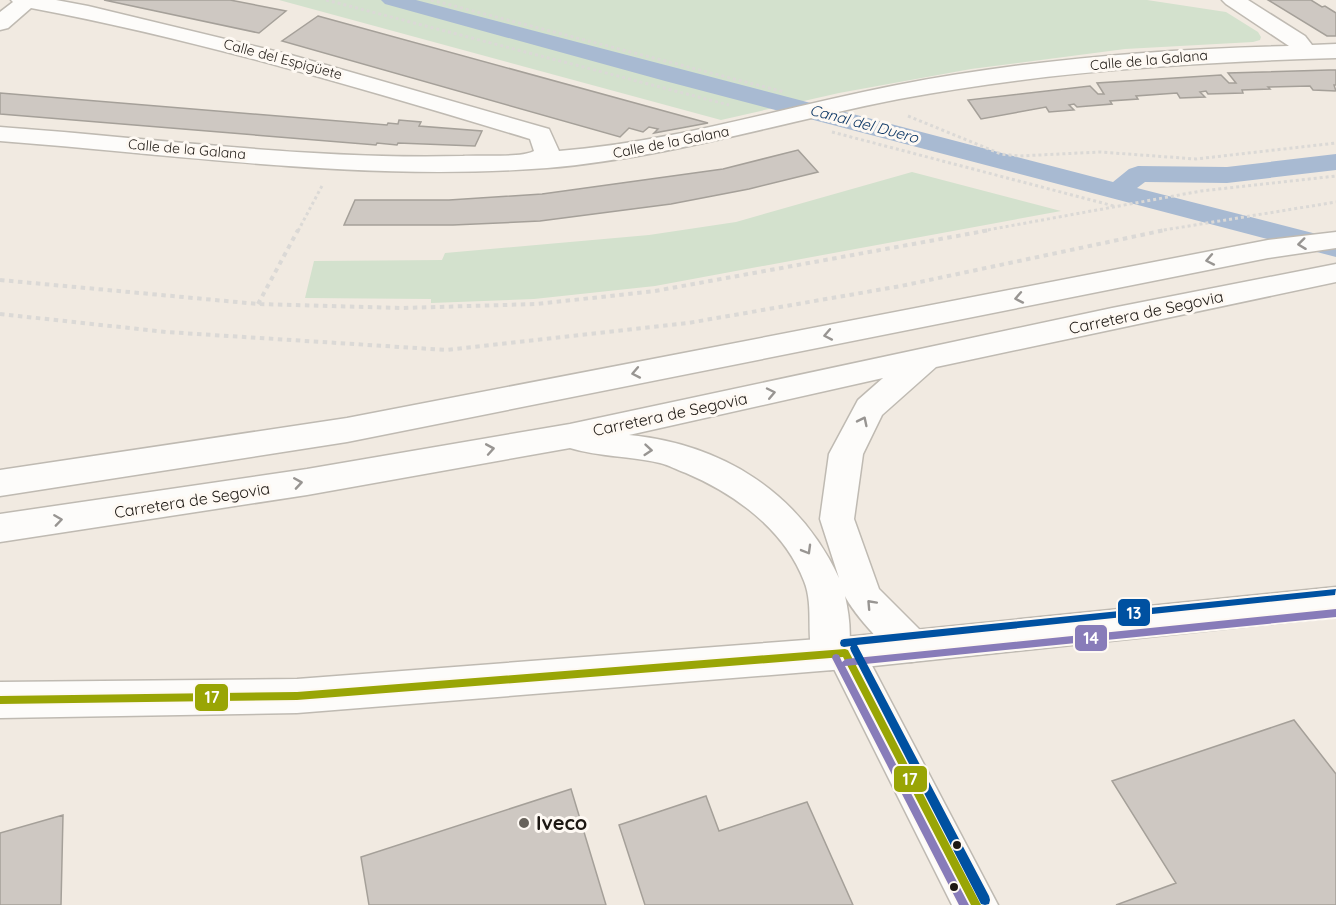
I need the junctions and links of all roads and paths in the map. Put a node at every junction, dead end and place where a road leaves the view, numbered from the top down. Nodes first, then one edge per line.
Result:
1 (25, 0) edge
2 (326, 0) edge
3 (1233, 0) edge
4 (0, 23) edge
5 (1336, 51) edge
6 (1306, 52) junction
7 (773, 121) junction
8 (826, 130) dead end
9 (0, 134) edge
10 (540, 134) junction
11 (622, 152) junction
12 (547, 160) junction
13 (335, 162) junction
14 (1336, 176) edge
15 (1336, 202) edge
16 (1116, 206) junction
17 (1336, 240) edge
18 (1328, 274) edge
19 (0, 280) edge
20 (258, 304) junction
21 (0, 314) edge
22 (926, 359) junction
23 (570, 436) junction
24 (0, 483) edge
25 (0, 528) edge
26 (1336, 602) edge
27 (911, 646) junction
28 (838, 654) junction
29 (0, 700) edge
30 (976, 905) edge

1 - 4 main road
1 - 10 main road, Calle del Espigüete
2 - 7 path
3 - 6 main road
5 - 6 main road, Calle de la Galana
6 - 7 main road, Calle de la Galana
7 - 11 main road, Calle de la Galana
8 - 16 path
9 - 13 main road, Calle de la Galana
10 - 11 main road, Calle del Espigüete
10 - 12 main road
11 - 12 main road, Calle de la Galana
12 - 13 main road, Calle de la Galana
13 - 20 path
14 - 16 path
15 - 21 path
16 - 20 path
17 -> 24 main road
18 - 22 main road, Carretera de Segovia
19 - 20 path
23 -> 22 main road, Carretera de Segovia
27 -> 22 main road
25 -> 23 main road, Carretera de Segovia
23 -> 28 main road
26 - 27 main road
27 - 28 main road
28 - 29 main road
28 - 30 main road

